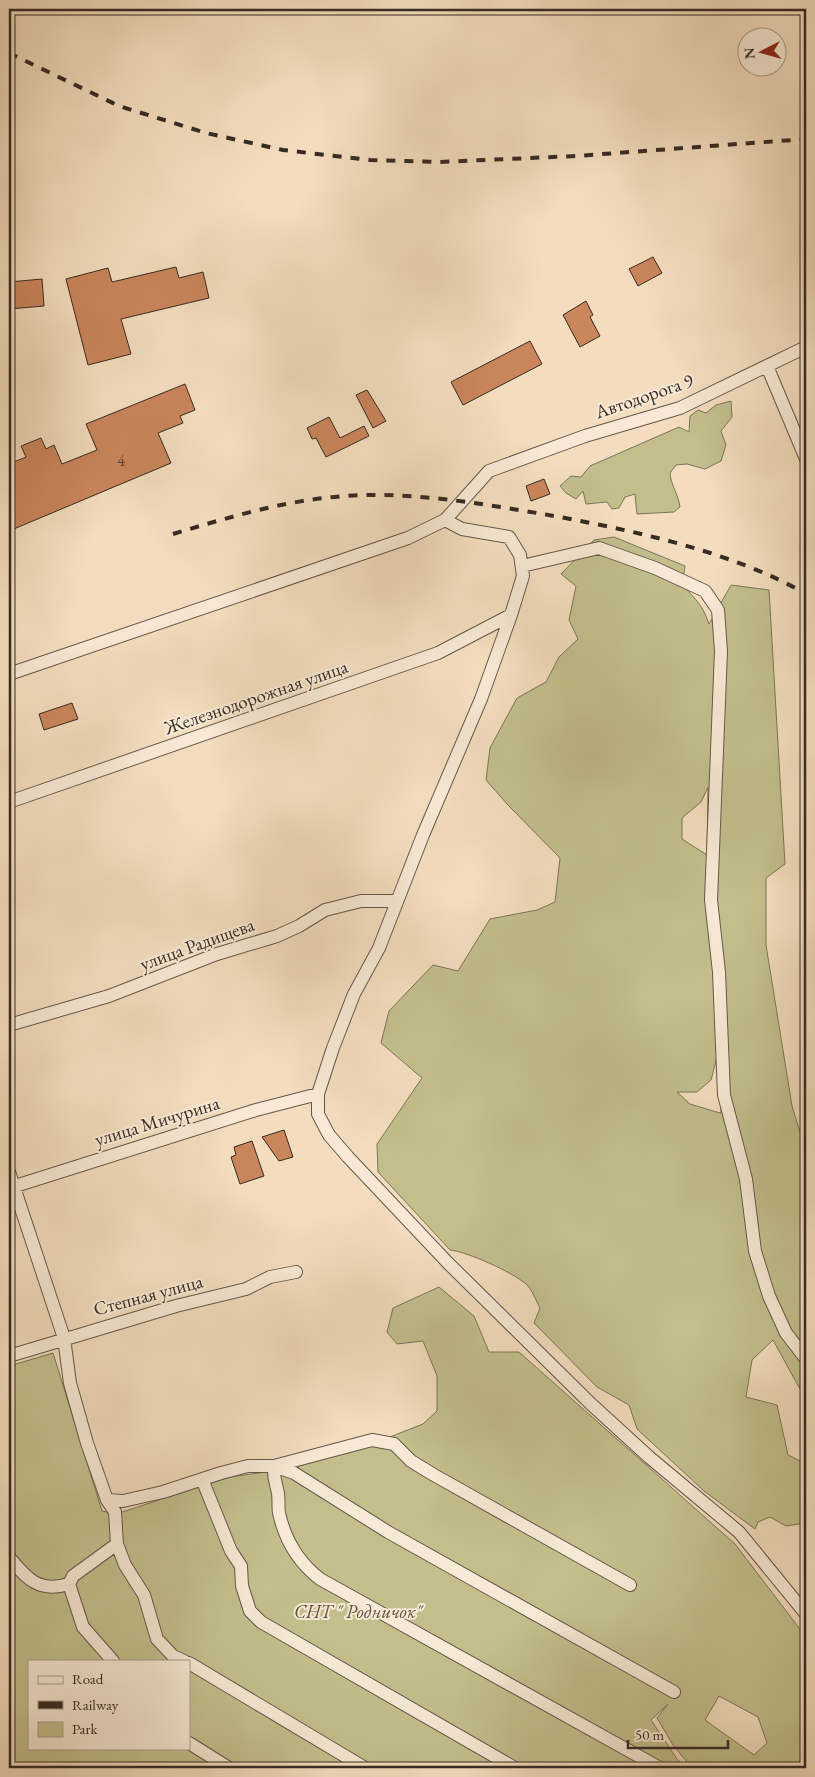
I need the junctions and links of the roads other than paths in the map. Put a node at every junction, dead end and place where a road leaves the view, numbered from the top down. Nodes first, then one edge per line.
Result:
1 (806, 348) edge
2 (767, 366) junction
3 (806, 459) edge
4 (445, 520) junction
5 (522, 566) junction
6 (511, 615) junction
7 (9, 674) edge
8 (9, 802) edge
9 (396, 901) junction
10 (9, 1025) edge
11 (318, 1094) junction
12 (9, 1172) edge
13 (11, 1187) edge
14 (296, 1272) dead end
15 (64, 1338) junction
16 (9, 1356) edge
17 (806, 1359) edge
18 (274, 1466) junction
19 (202, 1479) junction
20 (107, 1500) junction
21 (117, 1544) junction
22 (9, 1557) edge
23 (70, 1584) junction
24 (630, 1584) dead end
25 (806, 1614) edge
26 (112, 1660) edge
27 (182, 1660) edge
28 (190, 1664) edge
29 (674, 1692) dead end
30 (190, 1744) edge
31 (229, 1768) edge
32 (365, 1768) edge
33 (515, 1768) edge
34 (660, 1768) edge

1 - 2 street, Автодорога 9
2 - 3 street
2 - 4 street, Автодорога 9
4 - 5 street
4 - 7 street
5 - 6 street
5 - 17 street
6 - 8 street, Железнодорожная улица
6 - 9 street
9 - 10 street, улица Радищева
9 - 11 street
11 - 13 street, улица Мичурина
11 - 25 street
12 - 13 street
13 - 15 street
14 - 15 street, Степная улица
15 - 16 street, Степная улица
15 - 20 street
18 - 19 street
18 - 24 street
18 - 29 street
18 - 34 street
19 - 20 street
19 - 33 street
20 - 21 street
21 - 23 street
21 - 27 street
22 - 23 street
23 - 26 street
28 - 32 street
30 - 31 street

